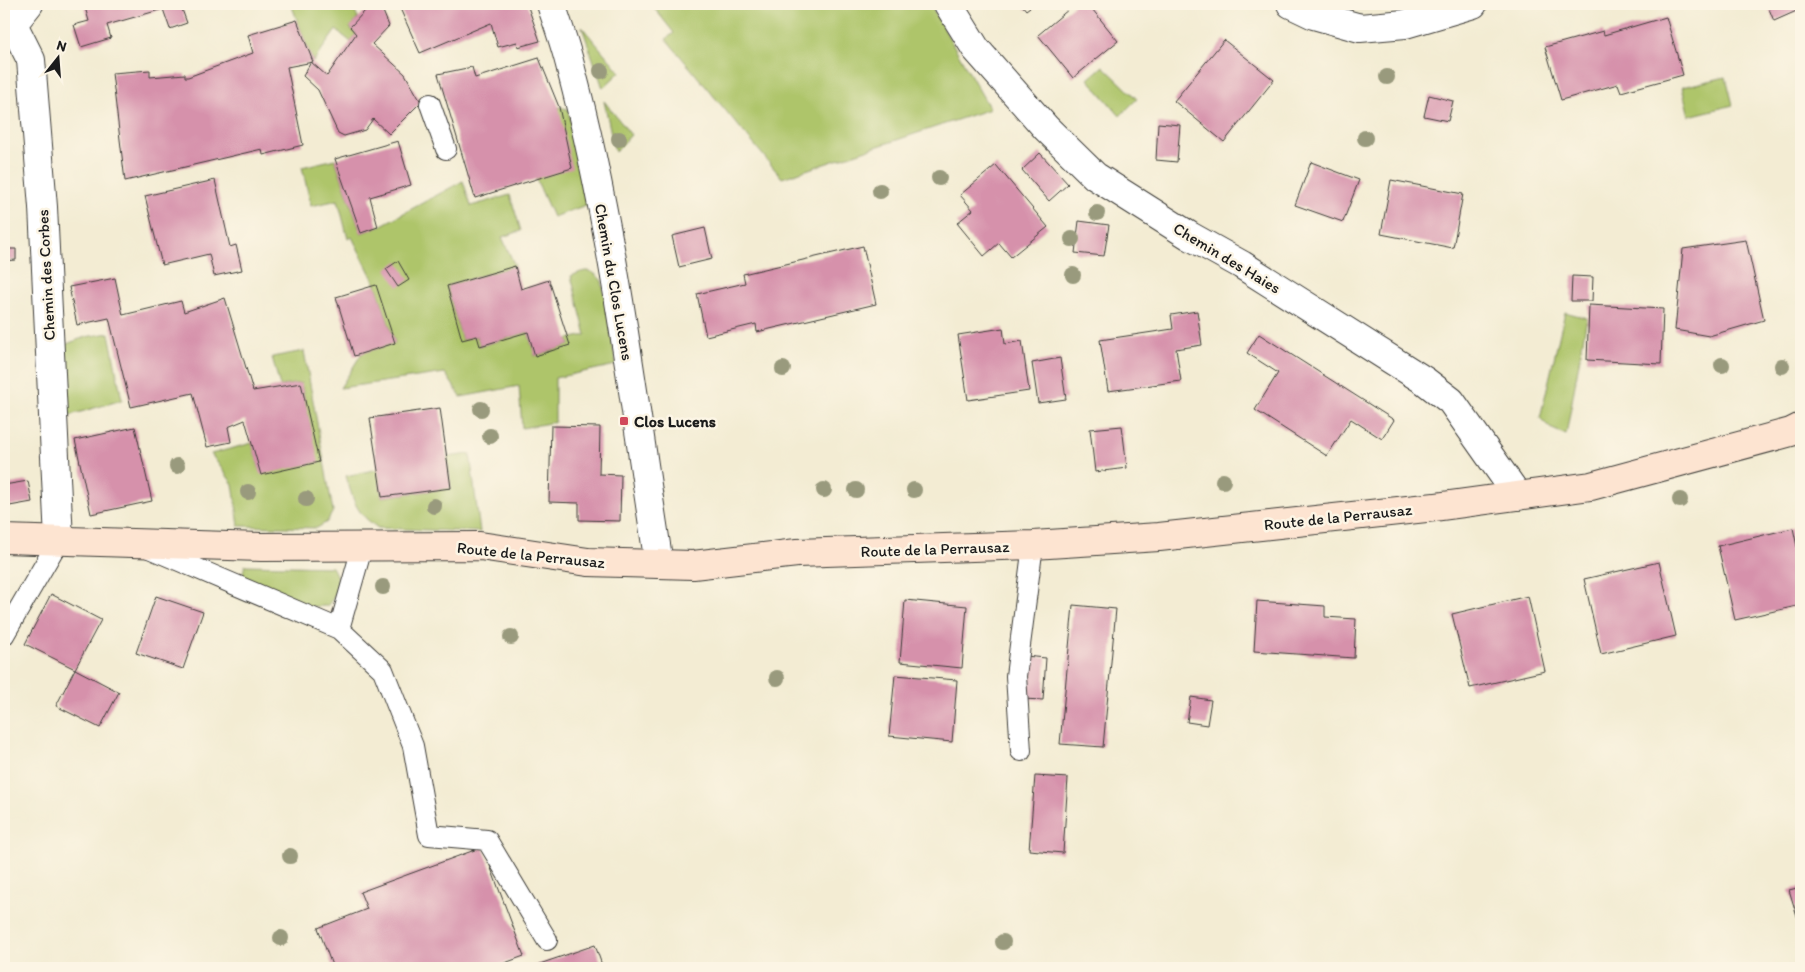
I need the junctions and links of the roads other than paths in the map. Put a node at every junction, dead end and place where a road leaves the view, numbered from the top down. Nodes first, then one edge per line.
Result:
1 (551, 4) edge
2 (948, 4) edge
3 (1291, 4) edge
4 (1473, 4) edge
5 (15, 18) edge
6 (430, 104) dead end
7 (446, 149) dead end
8 (1801, 427) edge
9 (1518, 496) junction
10 (4, 539) edge
11 (58, 540) junction
12 (135, 542) junction
13 (1033, 545) junction
14 (362, 548) junction
15 (659, 564) junction
16 (339, 629) junction
17 (4, 635) edge
18 (1021, 751) dead end
19 (547, 940) dead end

1 - 15 street, Chemin du Clos Lucens
2 - 9 street, Chemin des Haies
3 - 4 street
5 - 11 street, Chemin des Corbes
6 - 7 lane
8 - 9 street, Route de la Perrausaz
9 - 13 street, Route de la Perrausaz
10 - 11 street, Route de la Perrausaz
11 - 12 street, Route de la Perrausaz
11 - 17 lane
12 - 14 street, Route de la Perrausaz
12 - 16 lane
13 - 15 street, Route de la Perrausaz
13 - 18 lane
14 - 15 street, Route de la Perrausaz
14 - 16 lane
16 - 19 lane

